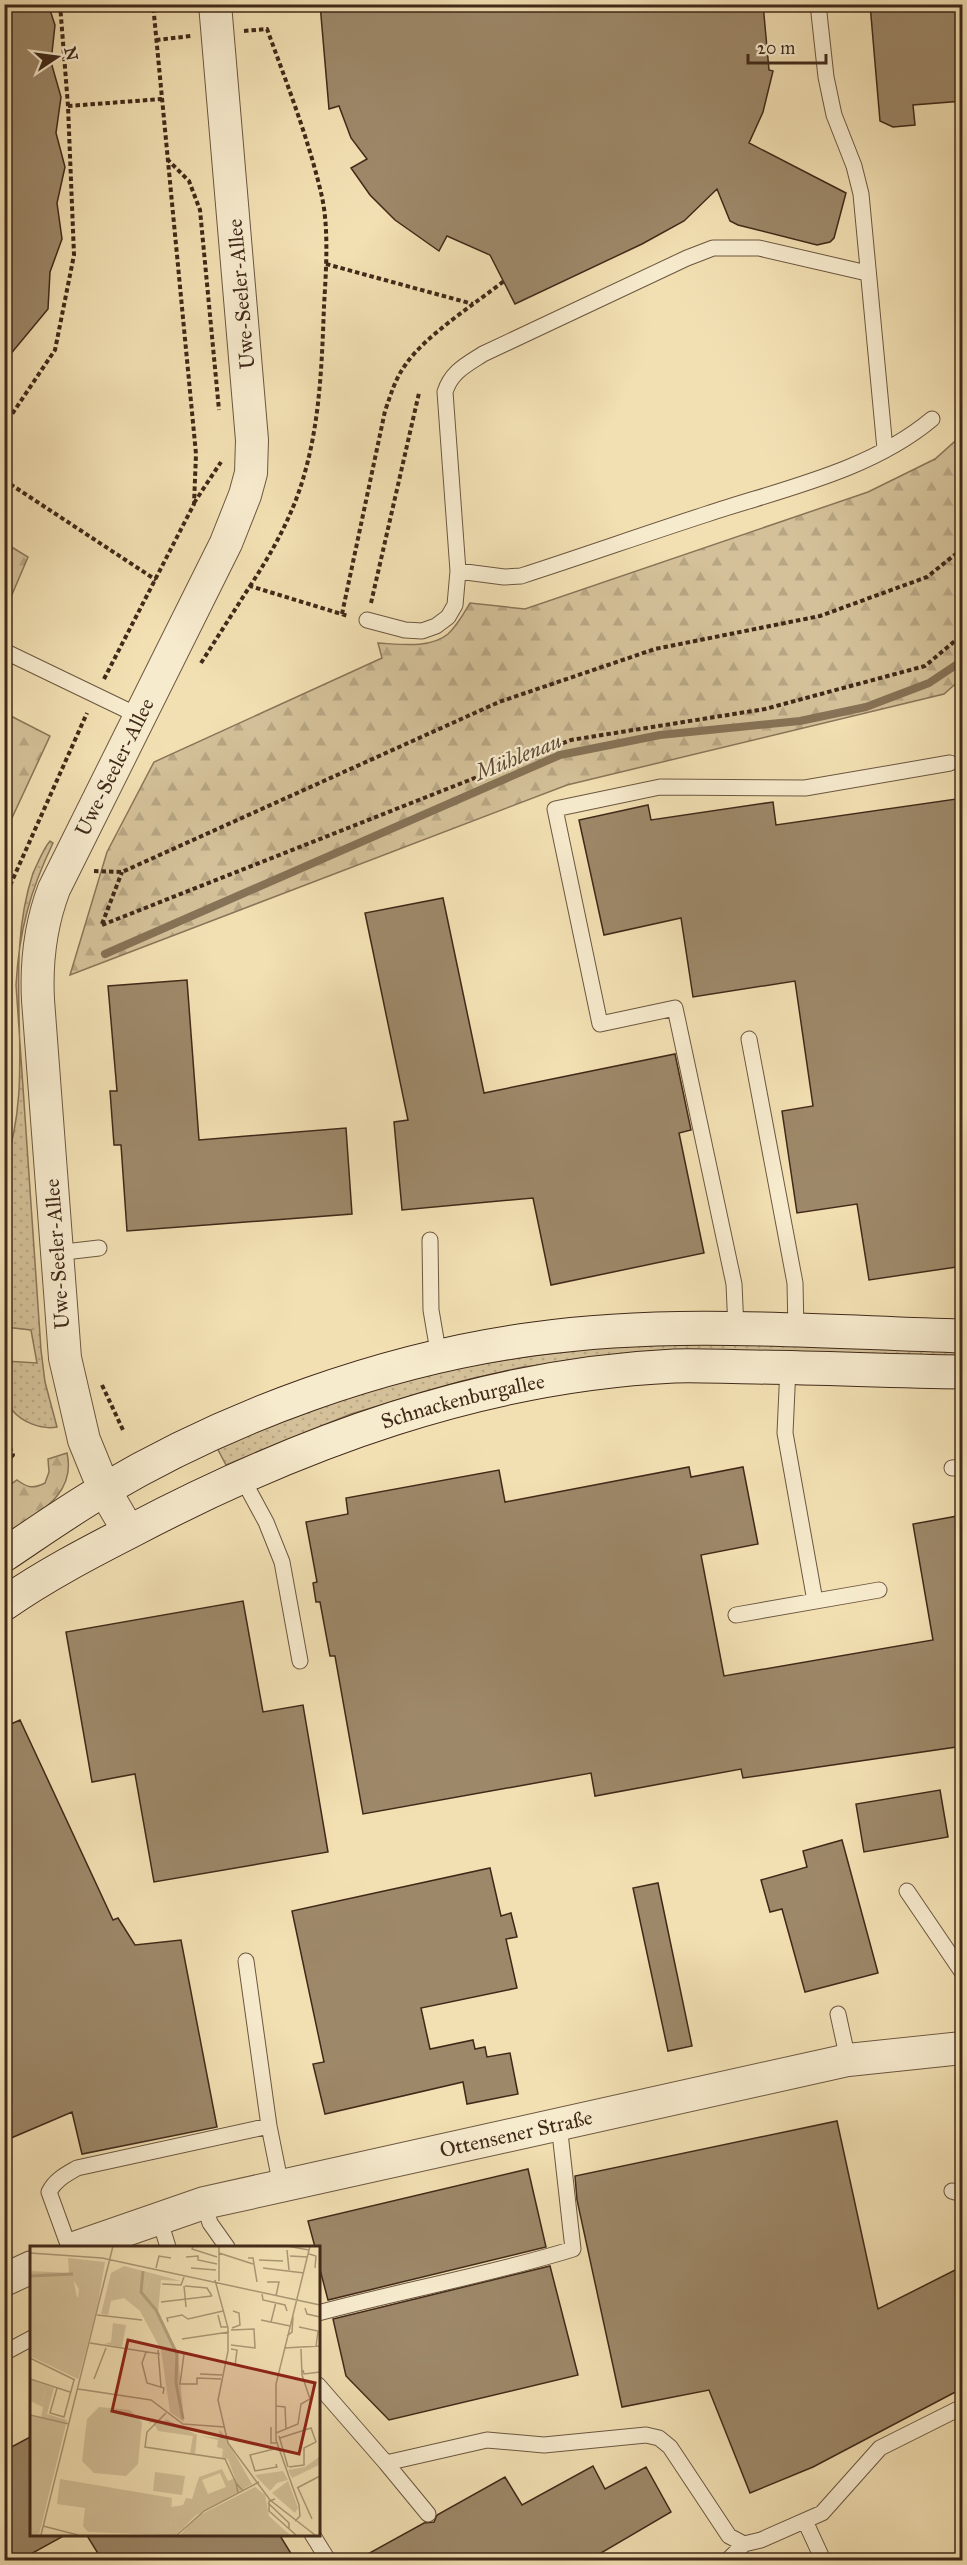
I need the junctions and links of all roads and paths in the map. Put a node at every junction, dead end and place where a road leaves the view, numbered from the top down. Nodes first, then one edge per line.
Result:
1 (60, 4) edge
2 (153, 4) edge
3 (215, 4) edge
4 (818, 4) edge
5 (267, 29) dead end
6 (162, 99) junction
7 (68, 106) junction
8 (167, 158) junction
9 (326, 264) junction
10 (867, 273) junction
11 (504, 280) dead end
12 (474, 304) junction
13 (419, 393) dead end
14 (220, 419) dead end
15 (932, 419) dead end
16 (4, 426) edge
17 (885, 449) junction
18 (222, 456) dead end
19 (4, 480) edge
20 (194, 504) junction
21 (963, 549) edge
22 (458, 571) junction
23 (156, 580) junction
24 (250, 586) junction
25 (342, 614) junction
26 (367, 620) junction
27 (963, 635) edge
28 (4, 651) edge
29 (198, 667) dead end
30 (95, 695) junction
31 (139, 716) junction
32 (950, 763) dead end
33 (96, 860) dead end
34 (122, 872) junction
35 (4, 899) edge
36 (749, 1039) dead end
37 (430, 1240) dead end
38 (99, 1248) dead end
39 (56, 1253) junction
40 (736, 1329) junction
41 (796, 1331) junction
42 (963, 1336) edge
43 (439, 1357) junction
44 (788, 1367) junction
45 (963, 1372) edge
46 (99, 1378) dead end
47 (123, 1430) dead end
48 (4, 1432) edge
49 (4, 1464) edge
50 (241, 1476) junction
51 (104, 1489) junction
52 (129, 1532) junction
53 (4, 1555) edge
54 (879, 1590) dead end
55 (815, 1600) junction
56 (4, 1604) edge
57 (736, 1615) dead end
58 (300, 1661) dead end
59 (907, 1891) dead end
60 (246, 1961) dead end
61 (963, 1972) edge
62 (838, 2014) dead end
63 (963, 2048) edge
64 (849, 2061) junction
65 (559, 2124) junction
66 (269, 2126) junction
67 (281, 2186) junction
68 (204, 2203) junction
69 (164, 2232) edge
70 (69, 2246) edge
71 (83, 2246) edge
72 (226, 2246) edge
73 (320, 2312) edge
74 (30, 2339) edge
75 (4, 2353) edge
76 (320, 2387) edge
77 (963, 2407) edge
78 (386, 2463) junction
79 (428, 2514) dead end
80 (805, 2521) junction
81 (313, 2535) edge
82 (744, 2544) junction
83 (328, 2560) edge
84 (728, 2560) edge
85 (823, 2560) edge

1 - 7 path
2 - 6 path
3 - 31 street, Uwe-Seeler-Allee
4 - 10 lane
5 - 9 path
6 - 7 path
6 - 8 path
7 - 16 path
8 - 14 path
8 - 20 path
9 - 12 path
9 - 24 path
10 - 17 lane
10 - 22 lane
11 - 12 path
12 - 25 path
13 - 26 path
15 - 17 lane
17 - 22 lane
18 - 20 path
19 - 23 path
20 - 23 path
21 - 34 path
22 - 26 lane
23 - 30 path
24 - 25 path
24 - 29 path
25 - 26 path
27 - 34 path
28 - 30 lane
30 - 31 lane
30 - 35 path
31 - 39 street, Uwe-Seeler-Allee
32 - 40 lane
33 - 34 path
36 - 41 lane
37 - 43 lane
38 - 39 lane
39 - 51 street, Uwe-Seeler-Allee
40 - 41 main road, Schnackenburgallee
40 - 43 main road, Schnackenburgallee
41 - 42 main road, Schnackenburgallee
43 - 51 main road, Schnackenburgallee
44 - 45 main road, Schnackenburgallee
44 - 50 main road, Schnackenburgallee
44 - 55 lane
46 - 47 path
48 - 49 path
50 - 52 main road, Schnackenburgallee
50 - 58 lane
51 - 52 street, Uwe-Seeler-Allee
51 - 53 main road, Schnackenburgallee
52 - 56 main road, Schnackenburgallee
54 - 55 lane
55 - 57 lane
59 - 61 lane
60 - 66 lane
62 - 64 lane
63 - 64 street, Ottensener Straße
64 - 65 street, Ottensener Straße
65 - 67 street, Ottensener Straße
65 - 73 lane
66 - 67 lane
66 - 70 lane
67 - 68 street, Ottensener Straße
68 - 69 street, Ottensener Straße
68 - 72 lane
69 - 71 street, Ottensener Straße
74 - 75 lane
76 - 78 lane
77 - 80 lane
78 - 79 lane
78 - 82 lane
80 - 82 lane
80 - 85 lane
81 - 83 lane
82 - 84 lane

